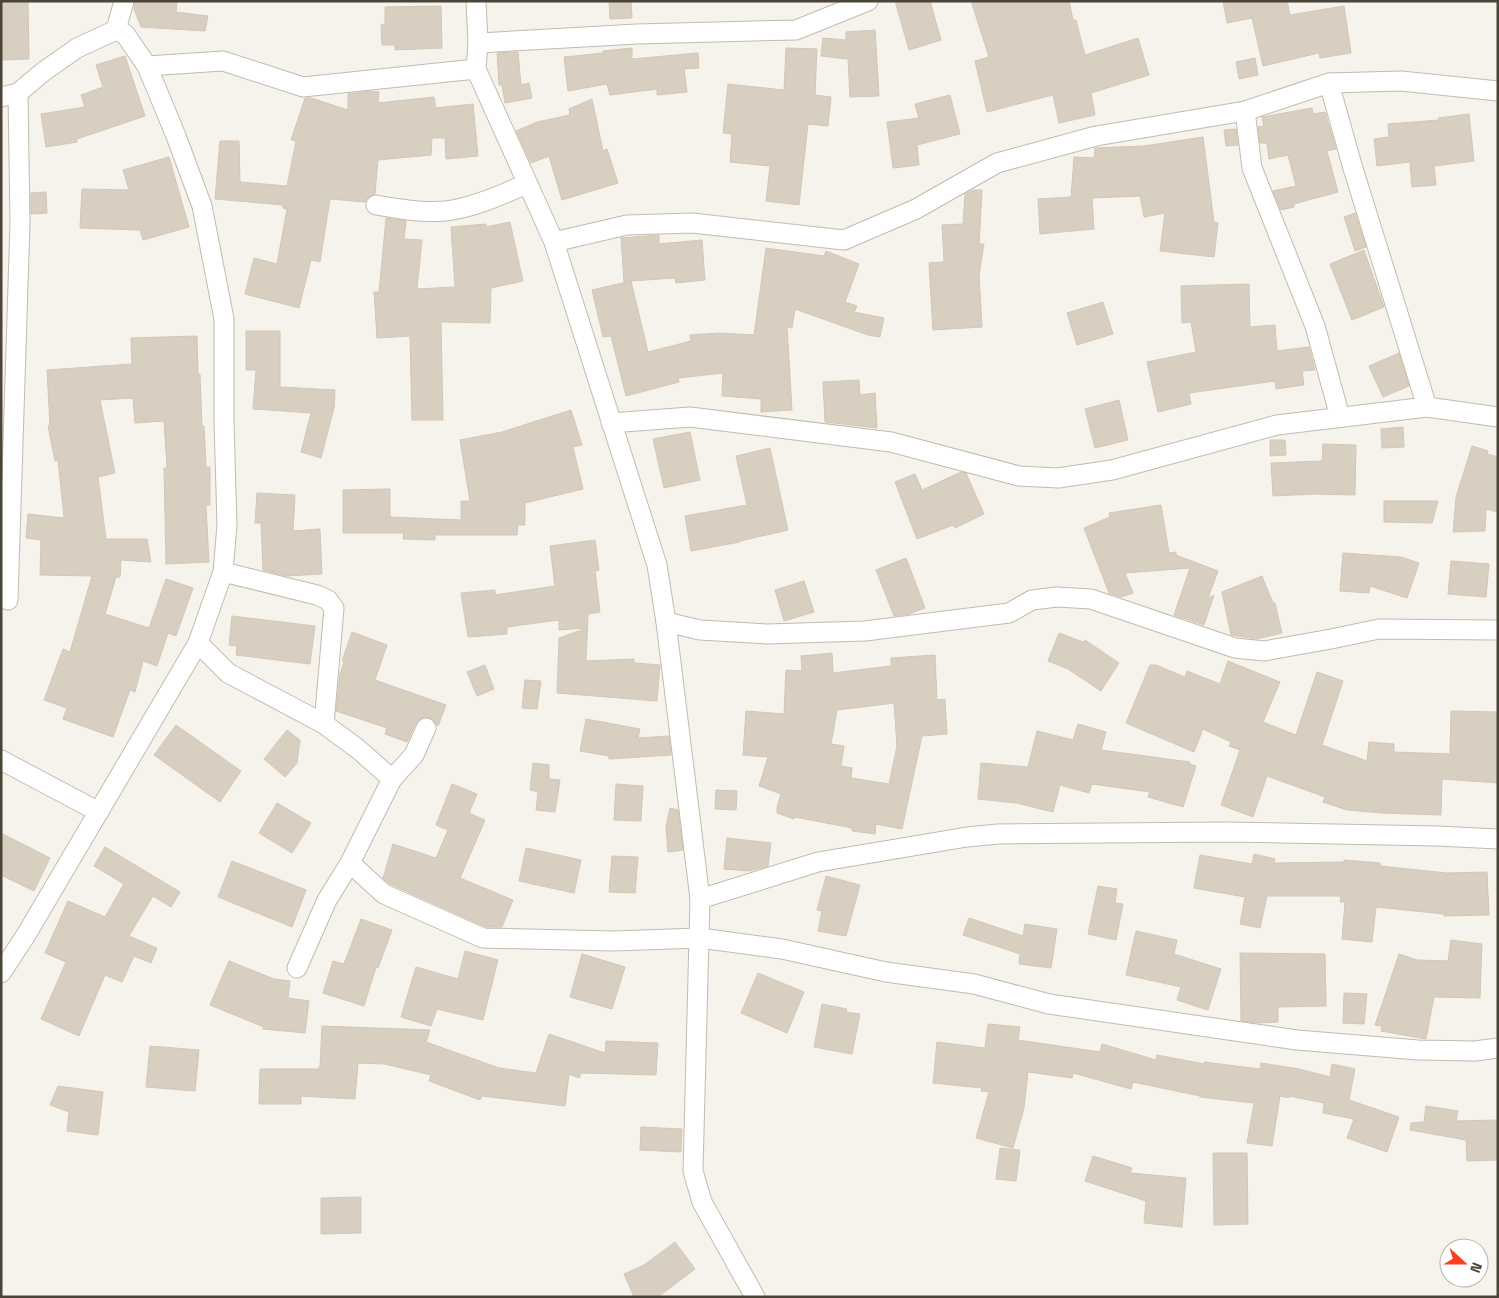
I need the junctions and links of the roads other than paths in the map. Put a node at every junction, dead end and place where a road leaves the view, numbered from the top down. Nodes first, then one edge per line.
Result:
1 (124, 1) edge
2 (476, 1) edge
3 (868, 1) edge
4 (116, 30) junction
5 (478, 43) junction
6 (147, 66) junction
7 (476, 69) junction
8 (1330, 83) junction
9 (1498, 91) edge
10 (10, 95) edge
11 (1245, 111) junction
12 (526, 184) junction
13 (376, 205) dead end
14 (554, 242) junction
15 (1427, 407) junction
16 (1340, 417) junction
17 (1498, 417) edge
18 (611, 423) junction
19 (223, 572) junction
20 (8, 600) dead end
21 (666, 622) junction
22 (1498, 630) edge
23 (198, 643) junction
24 (324, 724) junction
25 (426, 728) dead end
26 (1, 760) edge
27 (392, 779) junction
28 (99, 812) junction
29 (1498, 839) edge
30 (350, 863) junction
31 (700, 899) junction
32 (700, 938) junction
33 (297, 968) dead end
34 (1, 973) edge
35 (1498, 1048) edge
36 (755, 1297) edge

1 - 4 street
2 - 5 street
3 - 5 street
4 - 6 street
4 - 10 street
5 - 7 street
6 - 7 street
6 - 19 street
7 - 12 street
8 - 9 street
8 - 11 street
8 - 15 street
10 - 20 street
11 - 14 street
11 - 16 street
12 - 13 street
12 - 14 street
14 - 18 street
15 - 16 street
15 - 17 street
16 - 18 street
18 - 21 street
19 - 23 street
19 - 24 street
21 - 22 street
21 - 31 street
23 - 24 street
23 - 28 street
24 - 27 street
25 - 27 street
26 - 28 street
27 - 30 street
28 - 34 street
29 - 31 street
30 - 32 street
30 - 33 street
31 - 32 street
32 - 35 street
32 - 36 street

